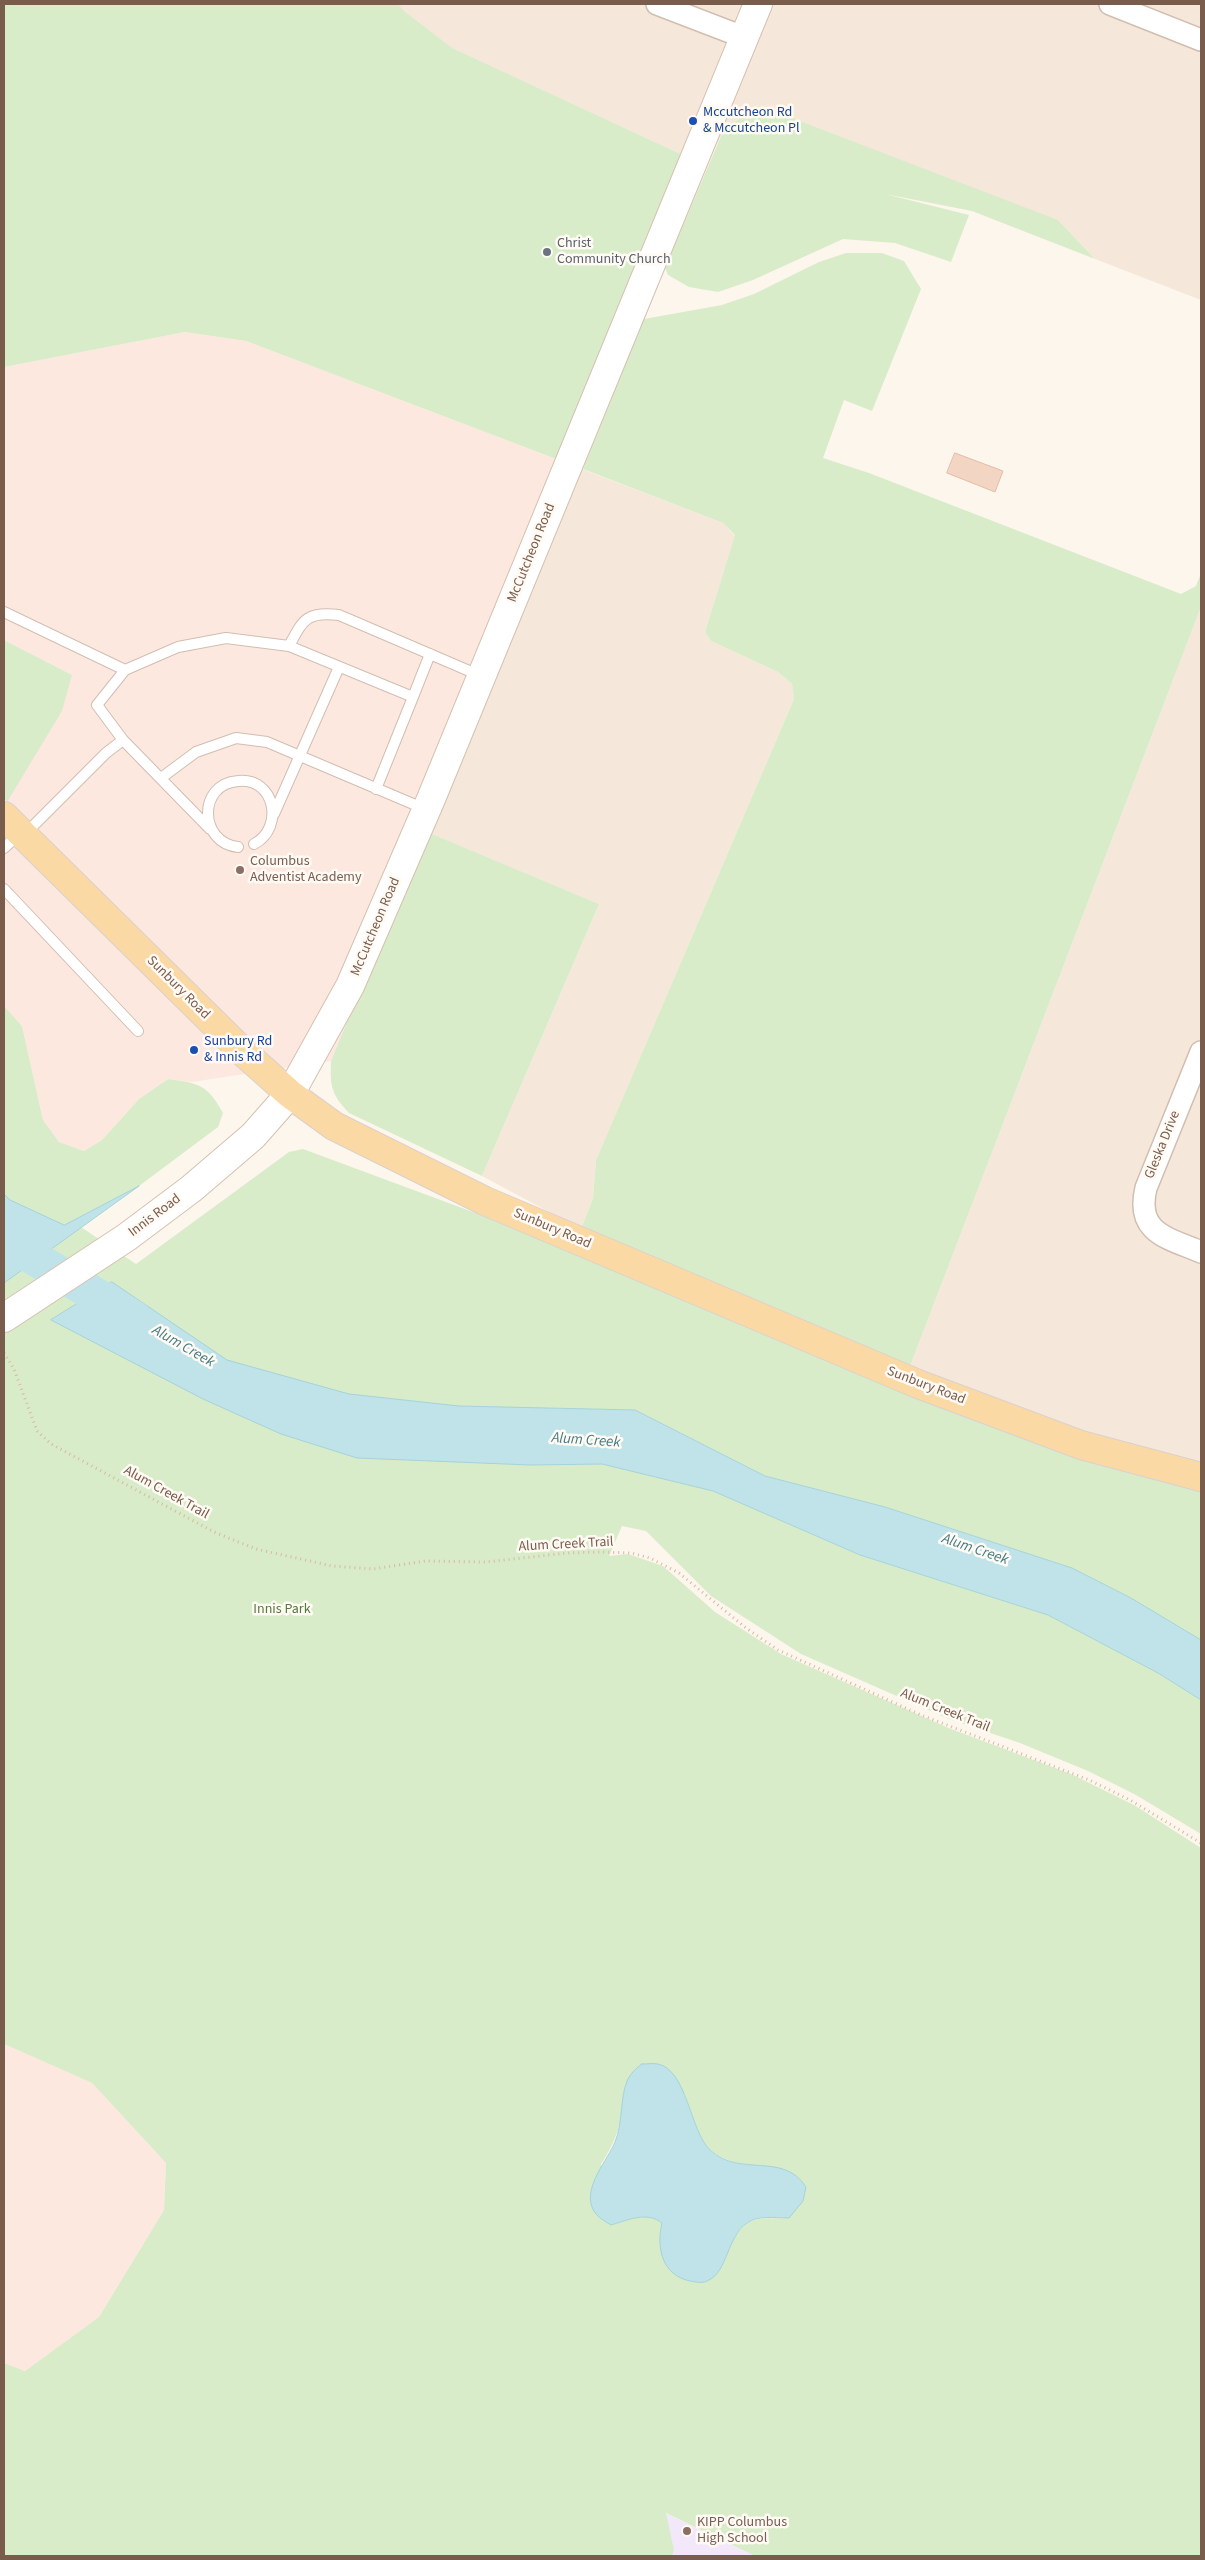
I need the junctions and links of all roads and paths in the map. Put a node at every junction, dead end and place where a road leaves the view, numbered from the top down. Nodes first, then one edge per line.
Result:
1 (657, 4) edge
2 (758, 4) edge
3 (1110, 4) edge
4 (742, 37) junction
5 (1201, 40) edge
6 (4, 612) edge
7 (289, 646) junction
8 (430, 654) junction
9 (339, 667) junction
10 (125, 670) junction
11 (481, 676) junction
12 (414, 697) junction
13 (123, 740) junction
14 (299, 756) junction
15 (161, 778) junction
16 (376, 789) junction
17 (426, 810) junction
18 (274, 815) junction
19 (210, 829) junction
20 (13, 833) edge
21 (254, 844) dead end
22 (238, 847) dead end
23 (4, 888) edge
24 (138, 1031) dead end
25 (1201, 1052) edge
26 (290, 1094) junction
27 (1201, 1252) edge
28 (4, 1318) edge
29 (4, 1354) edge
30 (1201, 1477) edge
31 (1201, 1843) edge

1 - 4 street
2 - 4 main road, McCutcheon Road
3 - 5 street
4 - 11 main road, McCutcheon Road
6 - 10 lane
7 - 8 lane
7 - 9 lane
7 - 10 lane
8 - 11 lane
8 - 12 lane
9 - 12 lane
9 - 14 lane
10 - 13 lane
11 - 17 main road, McCutcheon Road
12 - 16 lane
13 - 15 lane
13 - 20 lane
14 - 15 lane
14 - 16 lane
14 - 18 lane
15 - 19 lane
16 - 17 lane
17 - 26 main road, McCutcheon Road
18 - 19 lane
18 - 21 lane
19 - 22 lane
20 - 26 main road, Sunbury Road
23 - 24 lane
25 - 27 street, Gleska Drive
26 - 28 main road, Innis Road
26 - 30 main road, Sunbury Road
29 - 31 path, Alum Creek Trail

